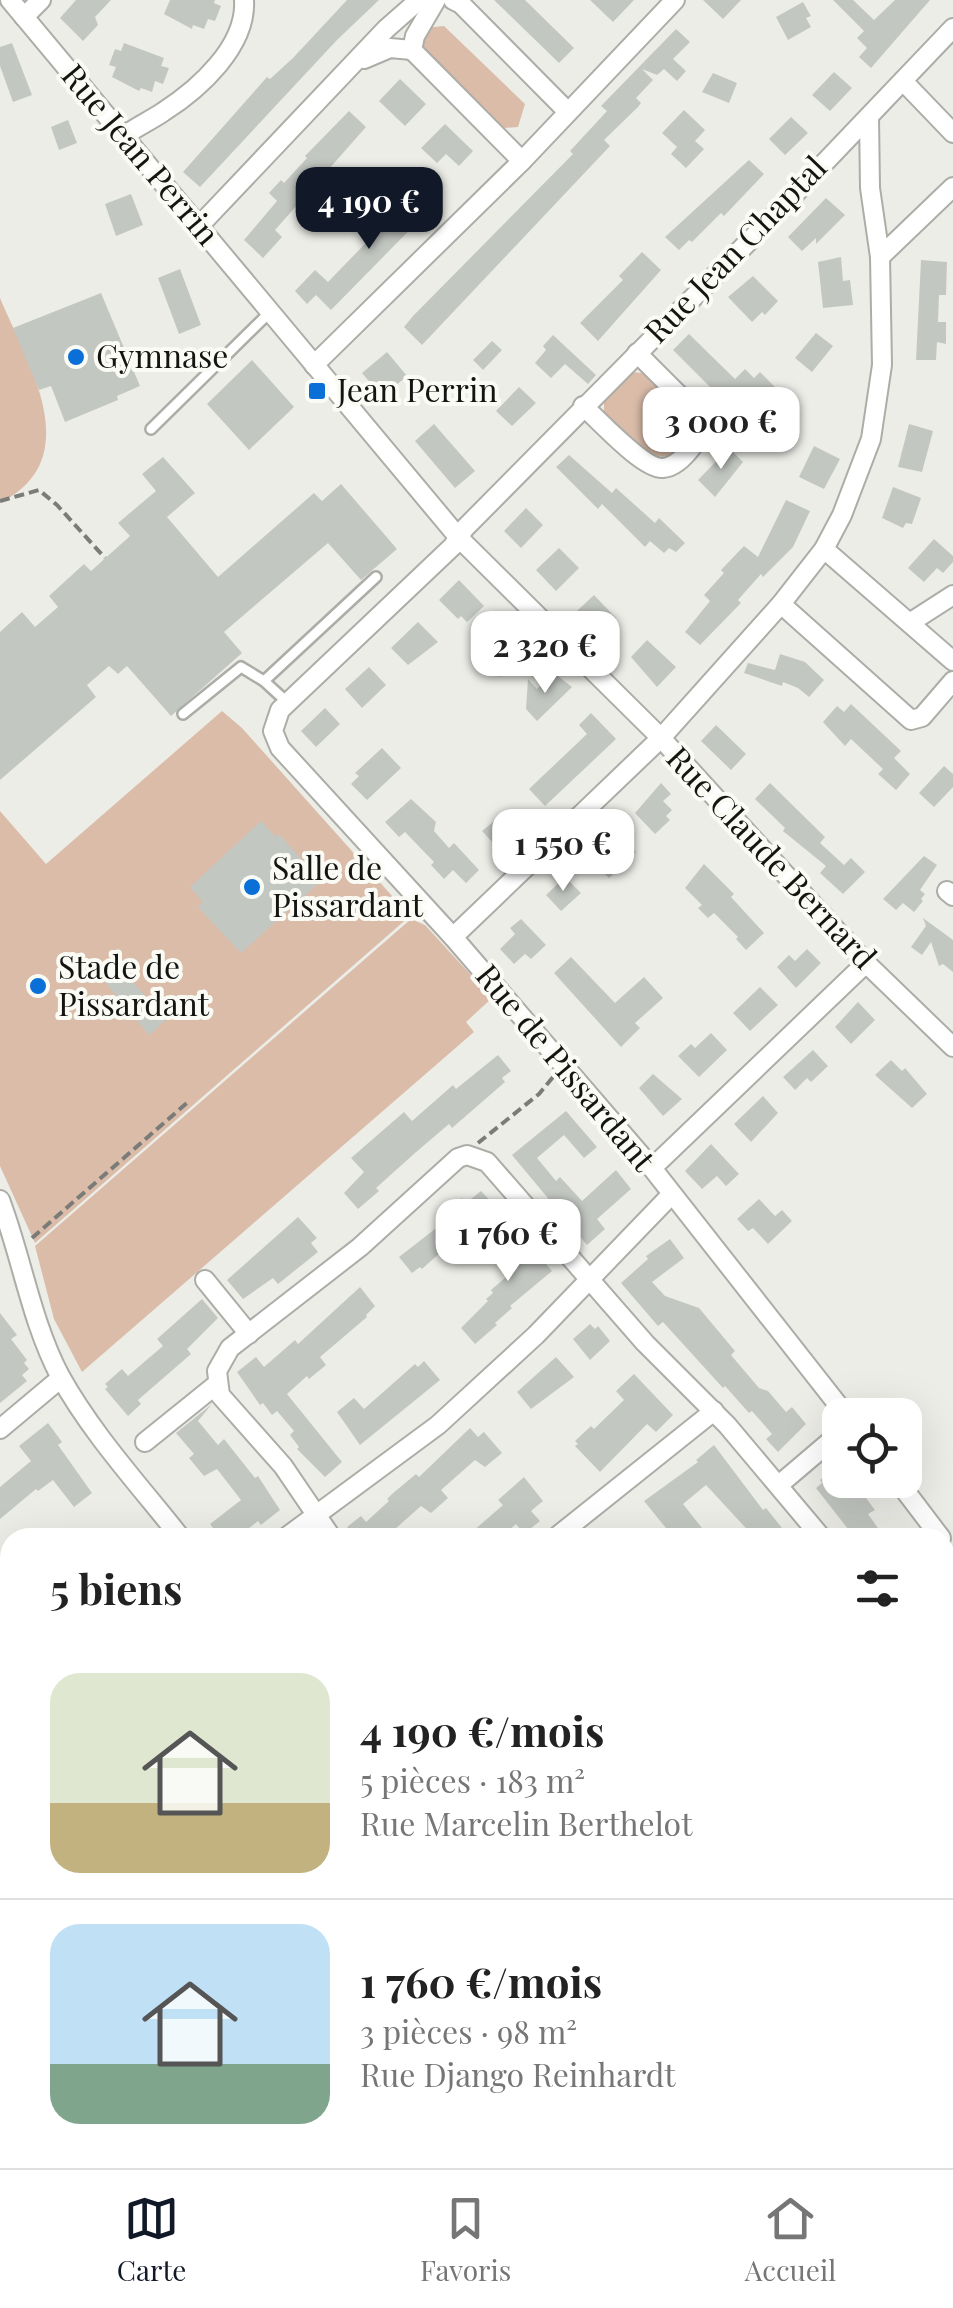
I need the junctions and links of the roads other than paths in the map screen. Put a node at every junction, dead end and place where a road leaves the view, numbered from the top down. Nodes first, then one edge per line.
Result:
1 (10, 0) edge
2 (40, 0) edge
3 (244, 0) edge
4 (419, 0) edge
5 (436, 0) edge
6 (453, 0) edge
7 (675, 0) edge
8 (24, 17) junction
9 (953, 28) edge
10 (412, 50) junction
11 (354, 64) junction
12 (902, 81) junction
13 (567, 110) junction
14 (869, 116) junction
15 (953, 133) edge
16 (122, 137) junction
17 (522, 161) junction
18 (953, 187) edge
19 (200, 224) junction
20 (880, 257) junction
21 (271, 310) junction
22 (637, 353) junction
23 (314, 365) junction
24 (583, 406) junction
25 (150, 429) dead end
26 (458, 538) junction
27 (824, 549) junction
28 (376, 577) dead end
29 (953, 596) edge
30 (781, 604) junction
31 (911, 622) junction
32 (953, 661) edge
33 (264, 680) junction
34 (953, 680) edge
35 (288, 702) junction
36 (183, 714) dead end
37 (273, 731) joint
38 (661, 738) junction
39 (453, 937) junction
40 (866, 963) junction
41 (953, 1047) edge
42 (652, 1168) junction
43 (671, 1195) junction
44 (0, 1200) edge
45 (205, 1280) dead end
46 (588, 1280) junction
47 (249, 1334) junction
48 (62, 1378) junction
49 (217, 1384) junction
50 (832, 1398) edge
51 (714, 1411) junction
52 (0, 1429) edge
53 (145, 1442) dead end
54 (822, 1448) edge
55 (780, 1484) junction
56 (911, 1498) edge
57 (317, 1516) junction
58 (173, 1528) edge
59 (300, 1528) edge
60 (325, 1528) edge
61 (568, 1528) edge
62 (814, 1528) edge
63 (934, 1528) edge

1 - 8 street, Rue Jean Perrin
2 - 8 street
3 - 16 street
4 - 11 street
5 - 10 street
6 - 13 street
7 - 13 street
8 - 16 street, Rue Jean Perrin
9 - 12 street, Rue Jean Chaptal
10 - 11 street
10 - 17 street
11 - 19 street
12 - 14 street, Rue Jean Chaptal
12 - 15 street
13 - 17 street
14 - 20 street
14 - 22 street, Rue Jean Chaptal
16 - 19 street, Rue Jean Perrin
17 - 23 street
18 - 20 street
19 - 21 street, Rue Jean Perrin
20 - 27 street
21 - 23 street, Rue Claude Bernard
21 - 25 lane
22 - 24 street, Rue Jean Chaptal
22 - 24 street
23 - 26 street, Rue Claude Bernard
24 - 26 street, Rue Jean Chaptal
26 - 35 street, Rue Jean Chaptal
26 - 38 street, Rue Claude Bernard
27 - 30 street
27 - 31 street
28 - 33 lane
29 - 31 street
30 - 34 street
30 - 38 street
31 - 32 street
33 - 35 lane
33 - 36 lane
35 - 37 street, Rue Jean Chaptal
37 - 39 street, Rue de Pissardant
38 - 39 street
38 - 40 street, Rue Claude Bernard
39 - 42 street, Rue de Pissardant
40 - 41 street, Rue Claude Bernard
40 - 42 street
42 - 43 street, Rue de Pissardant
43 - 46 street
43 - 50 street, Rue de Pissardant
44 - 48 street
45 - 47 street
46 - 47 street
46 - 51 street
46 - 57 street
47 - 49 street
48 - 52 street
48 - 58 street
49 - 53 street
49 - 57 street
51 - 55 street
51 - 61 street
54 - 55 street
55 - 62 street
56 - 63 street
57 - 59 street
57 - 60 street

